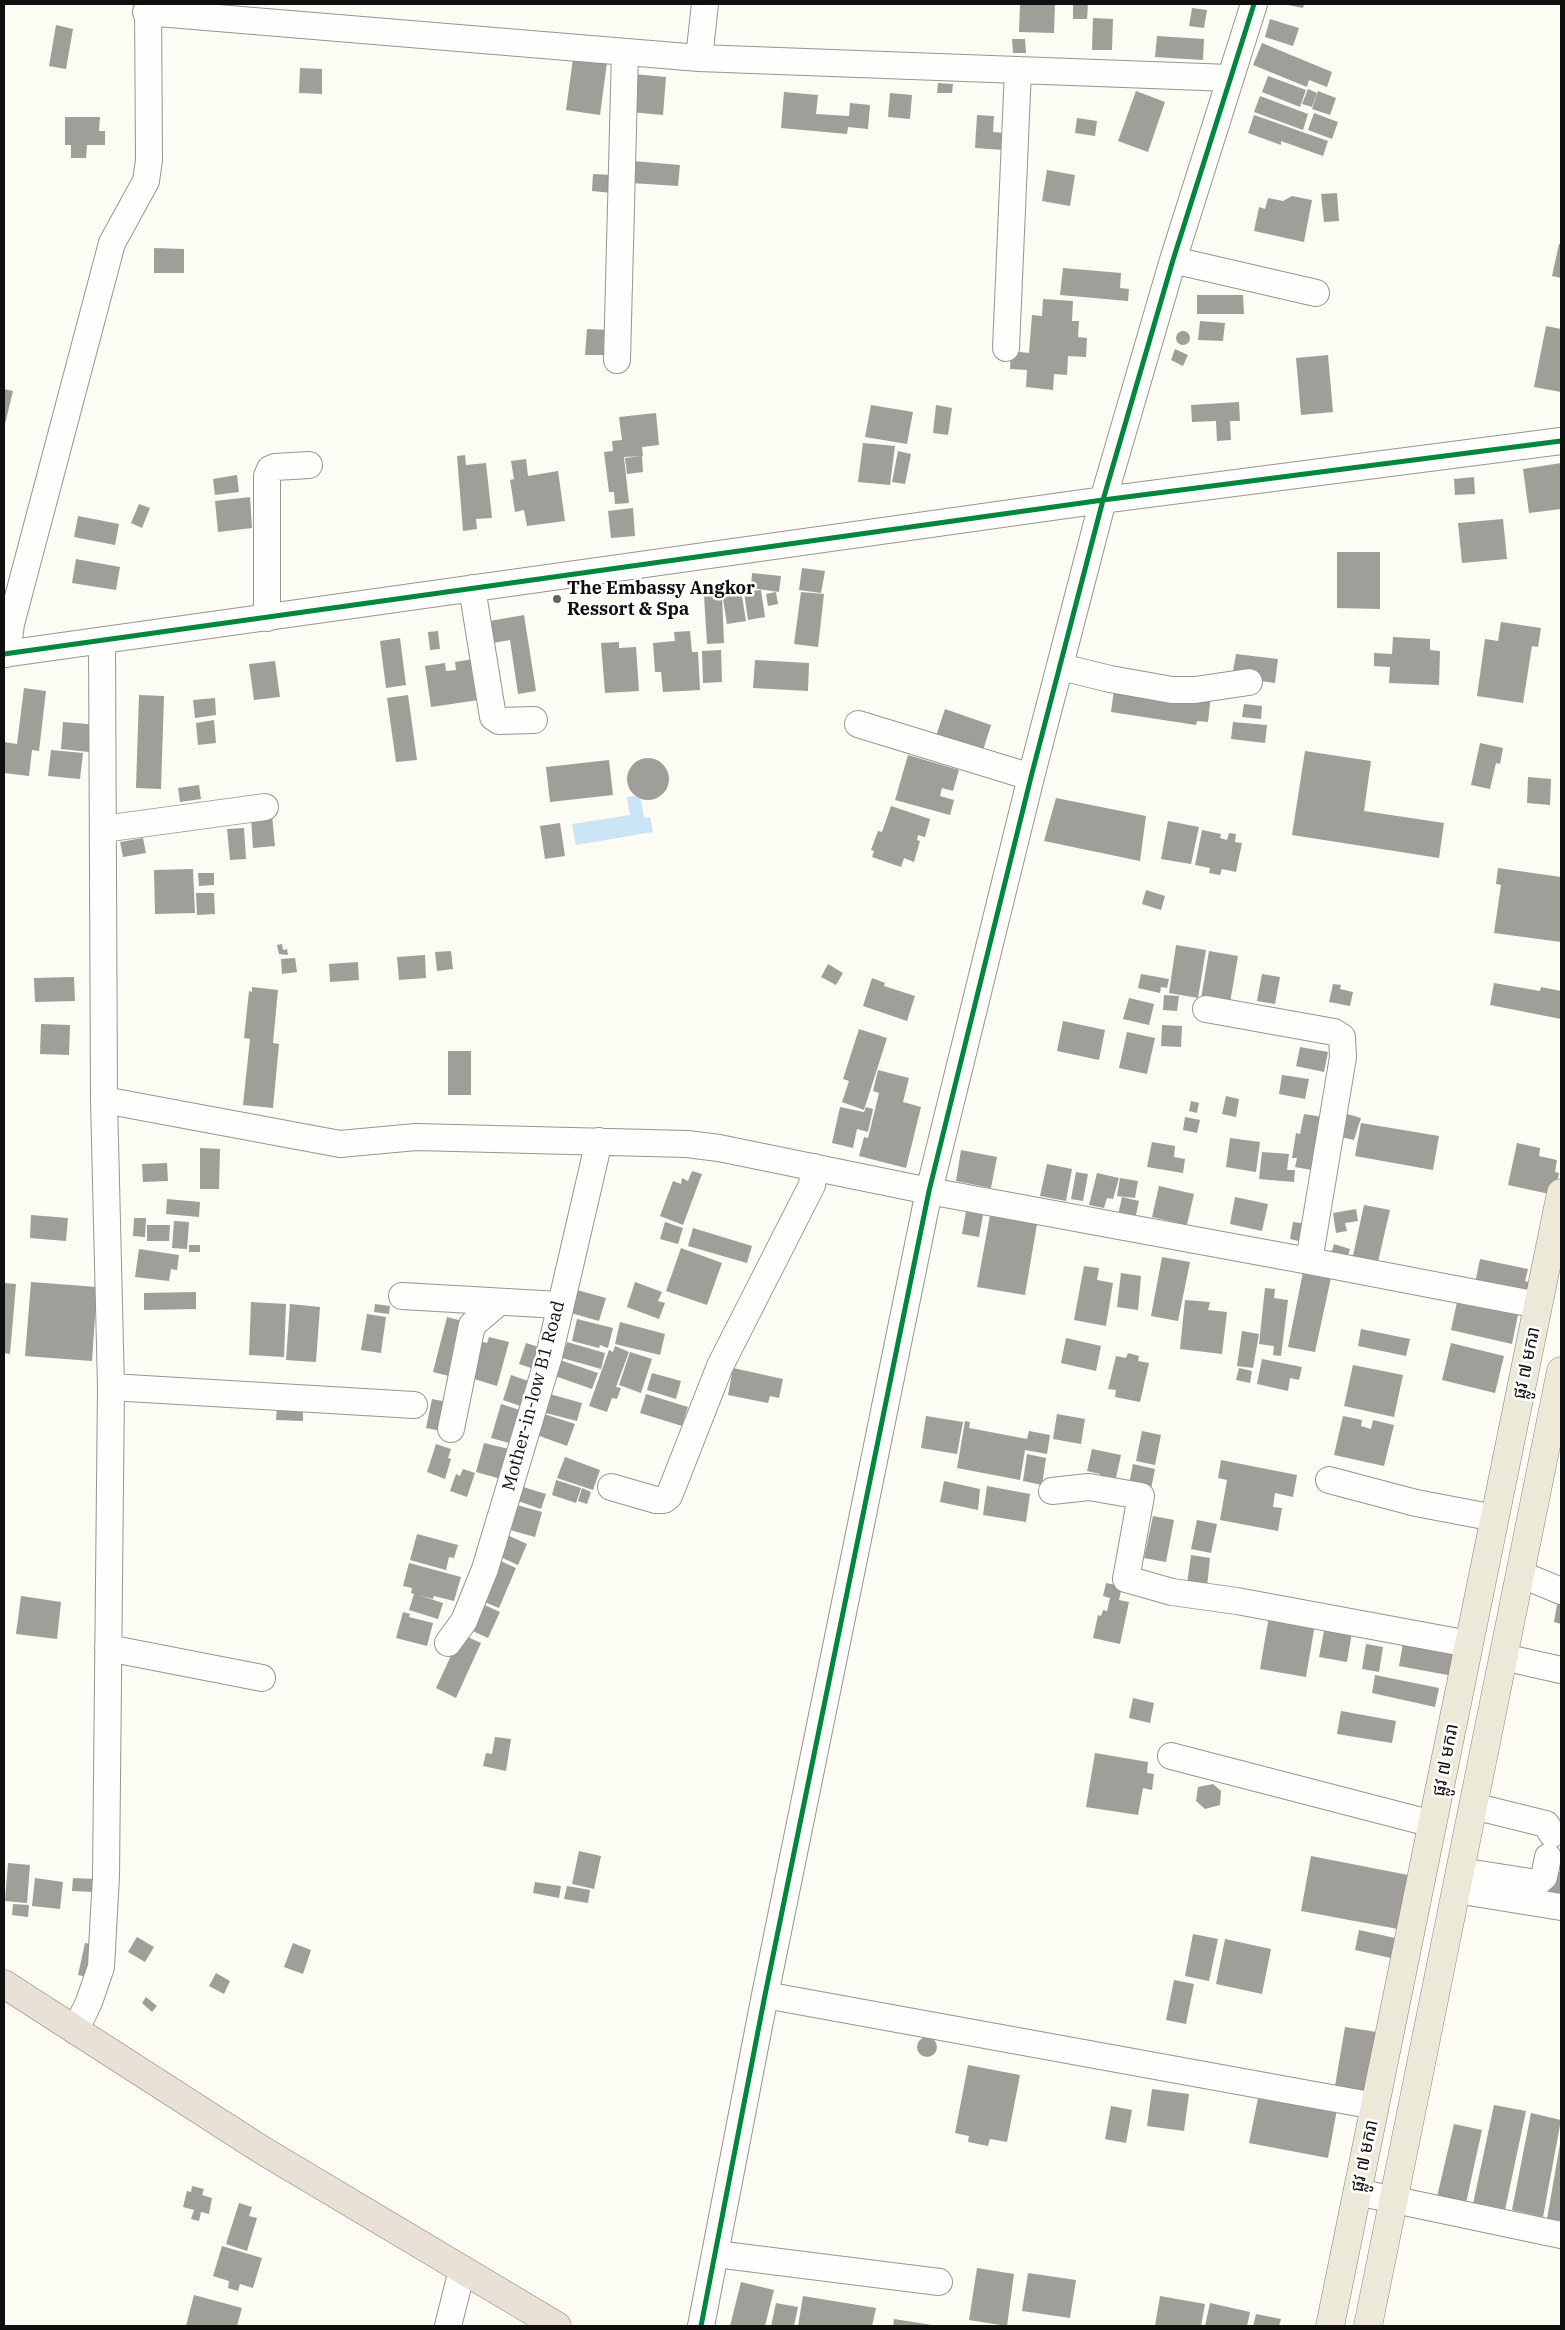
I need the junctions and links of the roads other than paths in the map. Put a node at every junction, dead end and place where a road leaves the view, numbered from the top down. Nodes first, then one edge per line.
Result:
1 (705, 4) edge
2 (1254, 4) edge
3 (147, 8) edge
4 (625, 52) junction
5 (699, 58) junction
6 (1018, 70) junction
7 (1230, 78) junction
8 (1173, 260) junction
9 (1316, 293) dead end
10 (1006, 348) dead end
11 (617, 360) dead end
12 (1561, 441) edge
13 (309, 465) dead end
14 (1104, 500) junction
15 (472, 588) junction
16 (267, 618) junction
17 (102, 641) junction
18 (5, 654) edge
19 (1061, 667) junction
20 (1249, 682) dead end
21 (534, 720) dead end
22 (858, 724) dead end
23 (1031, 777) junction
24 (265, 807) dead end
25 (103, 829) junction
26 (1206, 1009) dead end
27 (104, 1100) junction
28 (599, 1141) junction
29 (814, 1167) junction
30 (929, 1191) junction
31 (1561, 1193) edge
32 (1556, 1246) edge
33 (1310, 1261) junction
34 (402, 1296) dead end
35 (499, 1302) junction
36 (559, 1305) junction
37 (1538, 1305) junction
38 (1561, 1371) edge
39 (111, 1387) junction
40 (414, 1405) dead end
41 (452, 1429) dead end
42 (1329, 1480) dead end
43 (611, 1487) dead end
44 (1052, 1490) dead end
45 (1495, 1518) junction
46 (1520, 1574) junction
47 (1561, 1591) edge
48 (448, 1643) dead end
49 (1469, 1644) junction
50 (108, 1648) junction
51 (1503, 1657) junction
52 (1561, 1670) edge
53 (262, 1678) dead end
54 (1171, 1756) dead end
55 (1473, 1806) junction
56 (1433, 1824) junction
57 (1458, 1880) junction
58 (1561, 1907) edge
59 (4, 1984) edge
60 (765, 1995) junction
61 (75, 2030) junction
62 (1375, 2106) junction
63 (1357, 2192) junction
64 (1394, 2199) junction
65 (1561, 2235) edge
66 (716, 2254) junction
67 (462, 2270) junction
68 (939, 2282) dead end
69 (448, 2326) edge
70 (557, 2326) edge
71 (701, 2326) edge
72 (1330, 2326) edge
73 (1368, 2326) edge

1 - 5 street
2 - 7 street
3 - 4 street
3 - 18 street
4 - 5 street
4 - 11 street
5 - 6 street
6 - 7 street
6 - 10 street
7 - 8 street
8 - 9 street
8 - 14 street
12 - 14 street
13 - 16 street
14 - 15 street
14 - 19 street
15 - 16 street
15 - 21 street
16 - 17 street
17 - 18 street
17 - 25 street
19 - 20 street
19 - 23 street
22 - 23 street
23 - 30 street
24 - 25 street
25 - 27 street
26 - 33 street
27 - 28 street
27 - 39 street
28 - 29 street
28 - 36 street, Mother-in-low B1 Road
29 - 30 street
29 - 43 street
30 - 33 street
30 - 60 street
31 - 32 main road, ផ្លូវ ៧ មករា
32 - 37 main road, ផ្លូវ ៧ មករា
33 - 37 street
34 - 35 street
35 - 36 street
35 - 41 street
36 - 48 street, Mother-in-low B1 Road
37 - 45 main road, ផ្លូវ ៧ មករា
38 - 46 main road, ផ្លូវ ៧ មករា
39 - 40 street
39 - 50 street
42 - 45 street
44 - 49 street
45 - 49 main road, ផ្លូវ ៧ មករា
46 - 47 street
46 - 51 main road, ផ្លូវ ៧ មករា
49 - 56 main road, ផ្លូវ ៧ មករា
50 - 53 street
50 - 61 street
51 - 52 street
51 - 55 main road, ផ្លូវ ៧ មករា
54 - 56 street
55 - 57 main road, ផ្លូវ ៧ មករា
55 - 57 street
56 - 62 main road, ផ្លូវ ៧ មករា
57 - 58 street
57 - 64 main road, ផ្លូវ ៧ មករា
59 - 61 highway
60 - 62 street
60 - 66 street
61 - 67 highway
62 - 63 main road, ផ្លូវ ៧ មករា
63 - 64 street
63 - 72 main road, ផ្លូវ ៧ មករា
64 - 65 street
64 - 73 main road, ផ្លូវ ៧ មករា
66 - 68 street
66 - 71 street
67 - 69 street
67 - 70 highway

